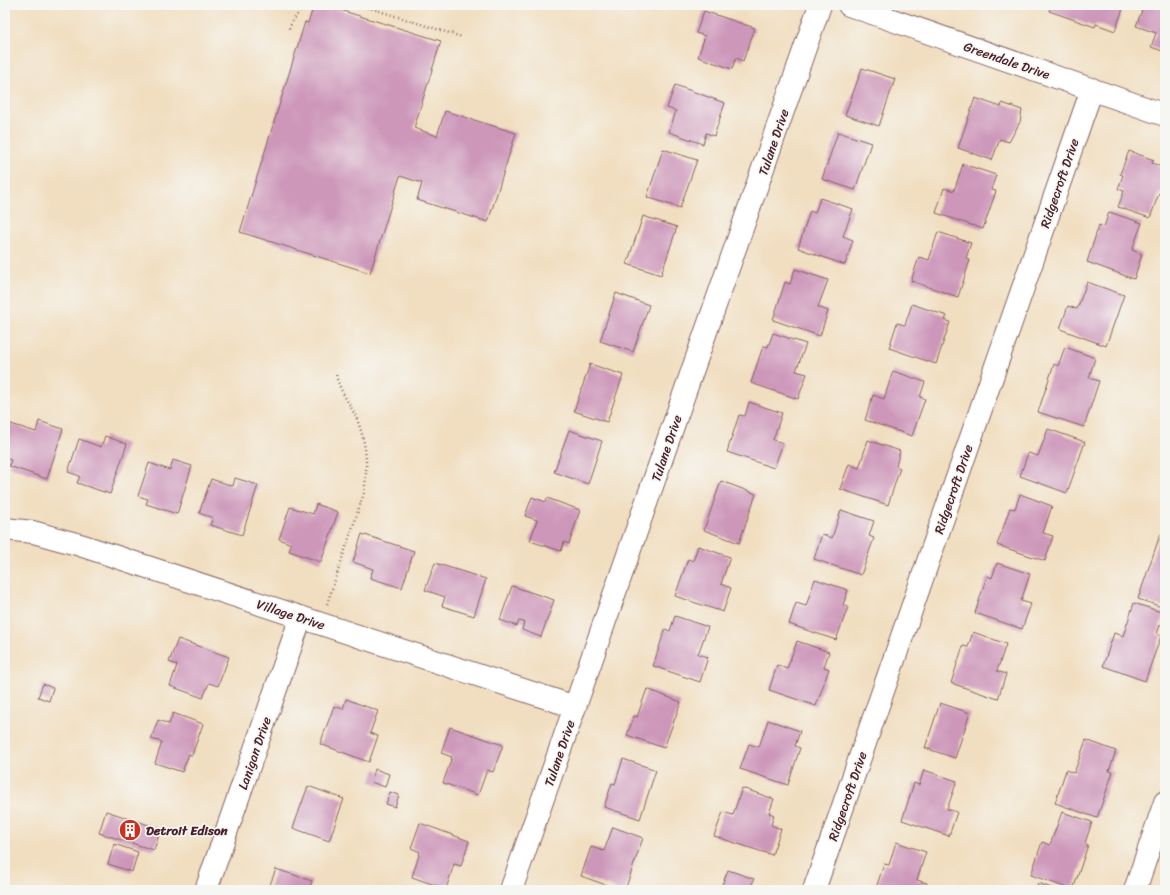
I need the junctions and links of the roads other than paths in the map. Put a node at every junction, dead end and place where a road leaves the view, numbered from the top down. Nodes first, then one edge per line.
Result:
1 (820, 5) edge
2 (849, 5) edge
3 (1092, 89) junction
4 (1165, 115) edge
5 (5, 529) edge
6 (301, 617) junction
7 (575, 707) junction
8 (1165, 802) edge
9 (206, 890) edge
10 (511, 890) edge
11 (814, 890) edge
12 (1135, 890) edge

1 - 7 street, Tulane Drive
2 - 3 street, Greendale Drive
3 - 4 street, Greendale Drive
3 - 11 street, Ridgecroft Drive
5 - 6 street, Village Drive
6 - 7 street, Village Drive
6 - 9 street, Lanigan Drive
7 - 10 street, Tulane Drive
8 - 12 street

